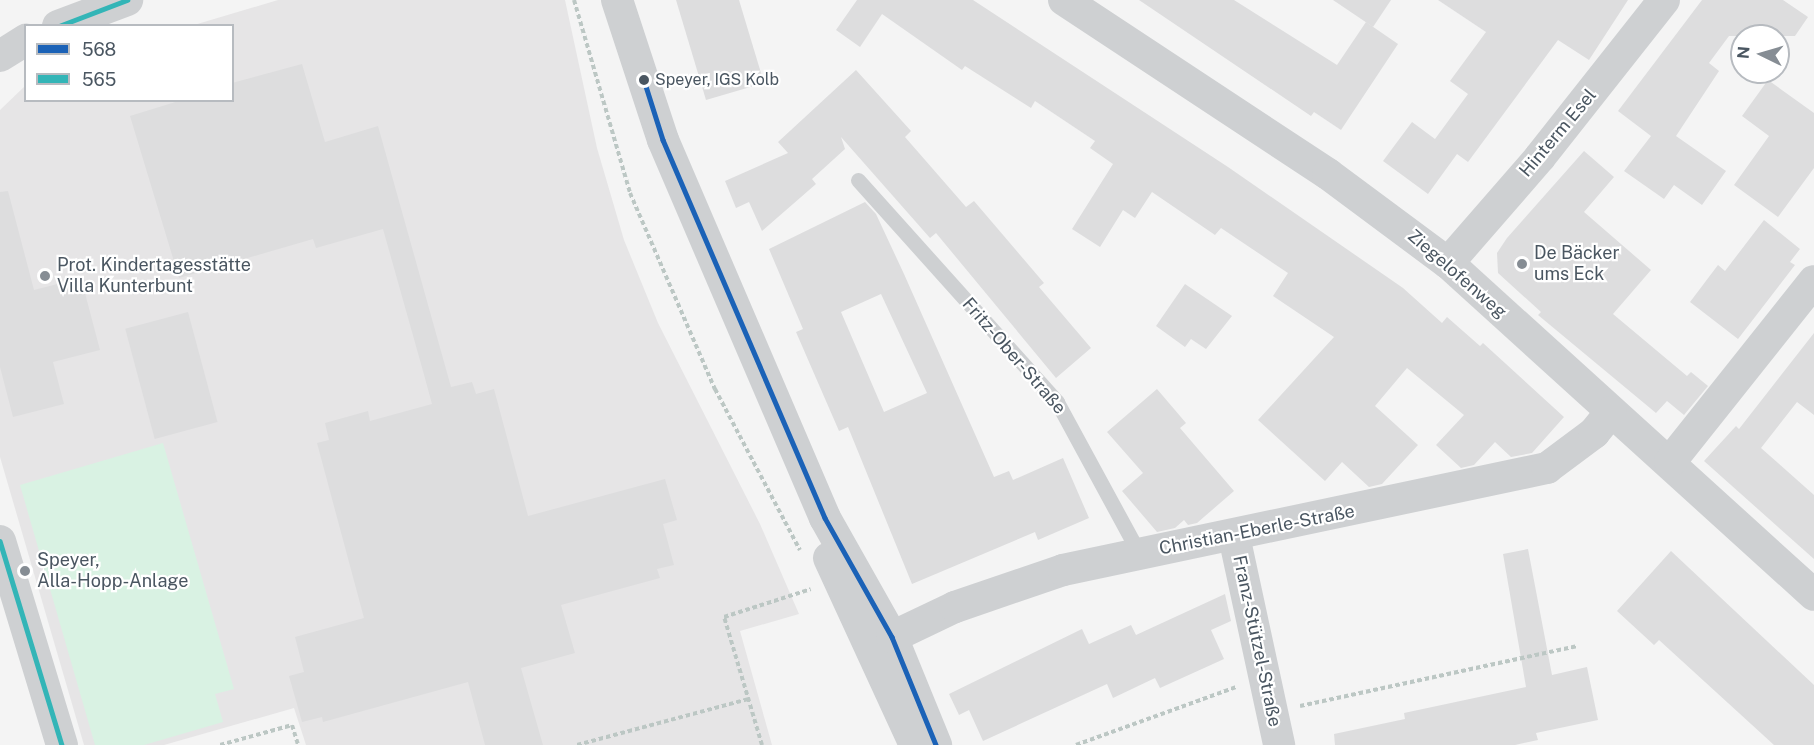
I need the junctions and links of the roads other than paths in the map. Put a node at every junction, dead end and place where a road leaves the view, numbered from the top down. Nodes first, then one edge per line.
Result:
1 (127, 0) edge
2 (617, 0) edge
3 (1064, 0) edge
4 (1664, 0) edge
5 (63, 24) edge
6 (24, 41) edge
7 (0, 56) edge
8 (858, 180) dead end
9 (1448, 263) junction
10 (1814, 281) edge
11 (1611, 412) junction
12 (1670, 462) junction
13 (825, 518) junction
14 (1234, 536) junction
15 (0, 542) edge
16 (1139, 553) junction
17 (1814, 595) edge
18 (892, 637) junction
19 (62, 745) edge
20 (915, 745) edge
21 (936, 745) edge
22 (1279, 745) edge

1 - 5 street
2 - 13 street
3 - 9 street, Ziegelofenweg
4 - 9 street, Hinterm Esel
6 - 7 street
8 - 16 lane, Fritz-Ober-Straße
9 - 11 street, Ziegelofenweg
10 - 12 street
11 - 12 street, Ziegelofenweg
11 - 14 street, Christian-Eberle-Straße
12 - 17 street, Ziegelofenweg
13 - 18 street
13 - 20 street
14 - 16 street, Christian-Eberle-Straße
14 - 22 street, Franz-Stützel-Straße
15 - 19 street
16 - 18 street, Christian-Eberle-Straße
18 - 21 street

